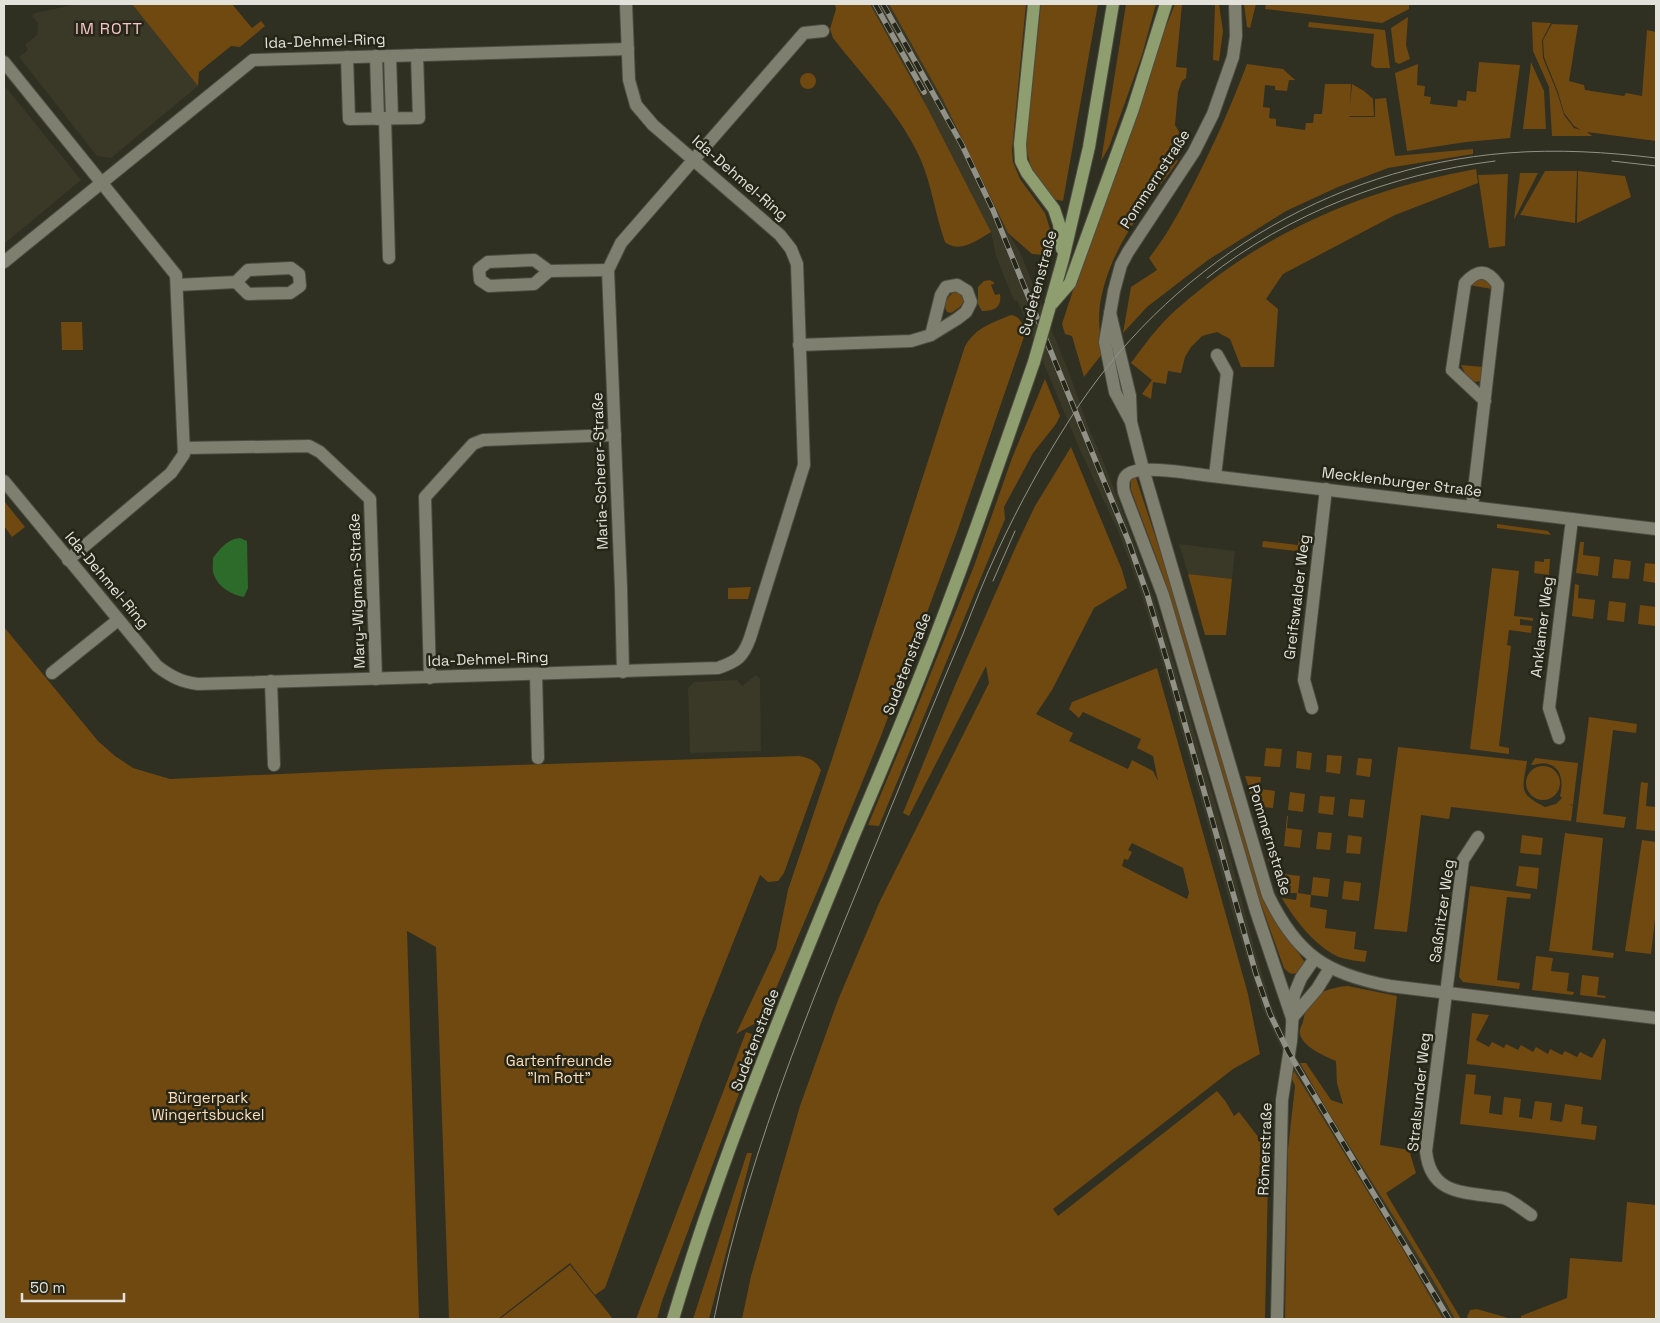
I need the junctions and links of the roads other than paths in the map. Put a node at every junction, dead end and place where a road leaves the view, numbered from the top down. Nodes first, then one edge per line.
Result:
1 (626, 4) edge
2 (1034, 4) edge
3 (1113, 4) edge
4 (1166, 4) edge
5 (1234, 4) edge
6 (823, 31) dead end
7 (628, 49) junction
8 (417, 55) junction
9 (376, 56) junction
10 (390, 56) junction
11 (347, 57) junction
12 (4, 62) edge
13 (385, 118) junction
14 (694, 160) junction
15 (102, 183) junction
16 (389, 258) dead end
17 (1063, 259) junction
18 (4, 262) edge
19 (608, 270) junction
20 (549, 272) junction
21 (236, 282) dead end
22 (177, 285) junction
23 (1050, 306) junction
24 (931, 335) dead end
25 (799, 345) junction
26 (1217, 354) dead end
27 (1485, 401) junction
28 (614, 435) junction
29 (184, 448) junction
30 (1143, 469) junction
31 (1215, 476) junction
32 (4, 481) edge
33 (1326, 489) junction
34 (1472, 507) junction
35 (1572, 519) junction
36 (1656, 529) edge
37 (68, 560) junction
38 (118, 620) junction
39 (622, 672) junction
40 (52, 673) dead end
41 (536, 674) junction
42 (430, 678) junction
43 (376, 679) junction
44 (271, 681) junction
45 (1312, 708) dead end
46 (1559, 738) dead end
47 (538, 758) dead end
48 (274, 765) dead end
49 (1478, 837) dead end
50 (1315, 958) junction
51 (1330, 968) junction
52 (1447, 993) junction
53 (1292, 1018) junction
54 (1656, 1018) edge
55 (1531, 1215) dead end
56 (673, 1319) edge
57 (1277, 1319) edge

1 - 7 street, Ida-Dehmel-Ring
2 - 17 main road
3 - 17 main road, Sudetenstraße
4 - 23 main road
5 - 30 street, Pommernstraße
6 - 14 street, Maria-Scherer-Straße
7 - 8 street, Ida-Dehmel-Ring
7 - 14 street, Ida-Dehmel-Ring
8 - 10 street, Ida-Dehmel-Ring
8 - 13 street
9 - 10 street, Ida-Dehmel-Ring
9 - 11 street, Ida-Dehmel-Ring
9 - 13 street
10 - 13 street
11 - 13 street
11 - 15 street, Ida-Dehmel-Ring
12 - 15 street
13 - 16 street
14 - 19 street, Maria-Scherer-Straße
14 - 25 street, Ida-Dehmel-Ring
15 - 18 street, Ida-Dehmel-Ring
15 - 22 street
17 - 23 main road, Sudetenstraße
19 - 20 street
19 - 28 street, Maria-Scherer-Straße
20 - 20 street
21 - 22 street
22 - 29 street
23 - 56 main road, Sudetenstraße, bridge
24 - 25 street
25 - 39 street, Ida-Dehmel-Ring
26 - 31 street
27 - 27 street
27 - 34 street
28 - 39 street, Maria-Scherer-Straße
28 - 42 street
29 - 37 street
29 - 43 street, Mary-Wigman-Straße
30 - 31 street, Mecklenburger Straße
30 - 50 street, Pommernstraße
30 - 53 street
31 - 33 street, Mecklenburger Straße
32 - 37 street, Ida-Dehmel-Ring
33 - 34 street, Mecklenburger Straße
33 - 45 street, Greifswalder Weg
34 - 35 street, Mecklenburger Straße
35 - 36 street, Mecklenburger Straße
35 - 46 street, Anklamer Weg
37 - 38 street, Ida-Dehmel-Ring
38 - 40 street
38 - 44 street, Ida-Dehmel-Ring
39 - 41 street, Ida-Dehmel-Ring
41 - 42 street, Ida-Dehmel-Ring
41 - 47 street
42 - 43 street, Ida-Dehmel-Ring
43 - 44 street, Ida-Dehmel-Ring
44 - 48 street
49 - 52 street, Saßnitzer Weg
50 - 51 street, Pommernstraße
50 - 53 street, Römerstraße
51 - 52 street, Pommernstraße
51 - 53 street
52 - 54 street, Pommernstraße
52 - 55 street, Stralsunder Weg
53 - 57 street, Römerstraße

